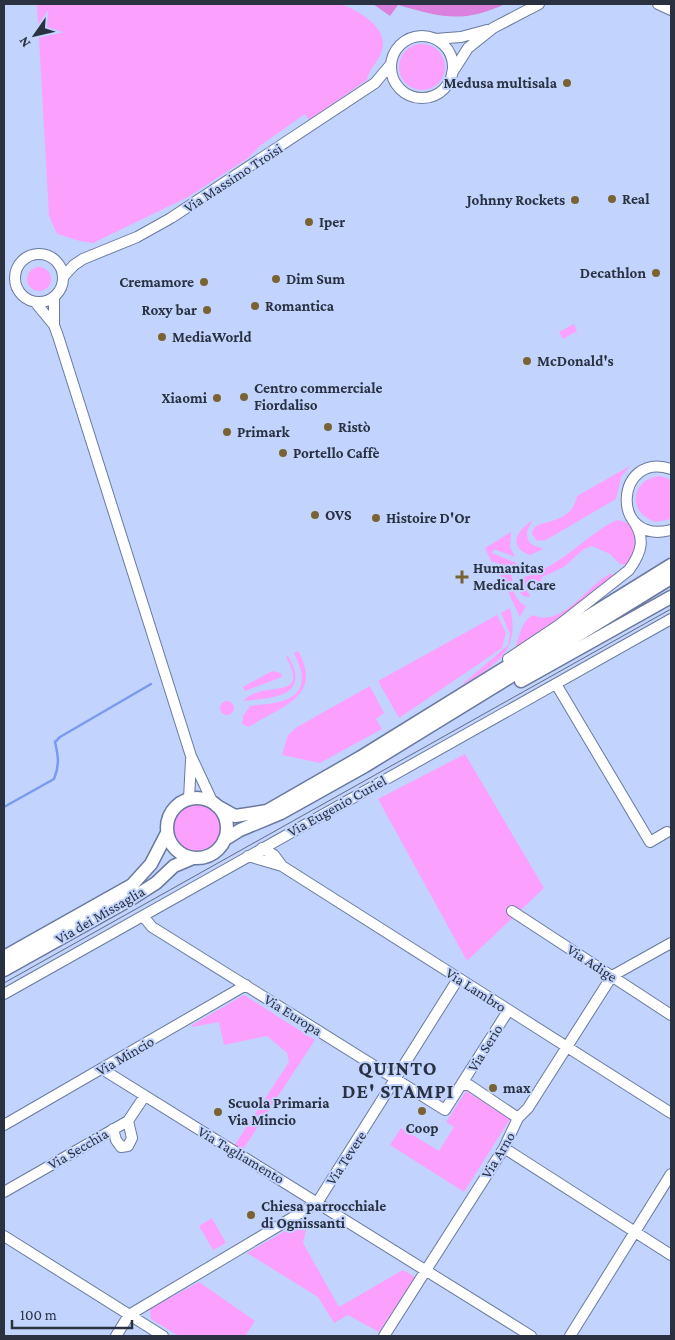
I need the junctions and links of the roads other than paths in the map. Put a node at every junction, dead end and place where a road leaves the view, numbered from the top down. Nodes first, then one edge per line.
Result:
1 (539, 4) edge
2 (658, 4) edge
3 (671, 10) edge
4 (493, 28) junction
5 (435, 39) junction
6 (391, 64) junction
7 (452, 73) junction
8 (376, 84) junction
9 (398, 86) junction
10 (54, 259) junction
11 (83, 259) junction
12 (64, 277) junction
13 (54, 298) junction
14 (36, 302) junction
15 (54, 325) junction
16 (671, 470) edge
17 (632, 519) junction
18 (671, 530) edge
19 (671, 565) edge
20 (671, 578) edge
21 (671, 597) edge
22 (671, 619) edge
23 (498, 666) dead end
24 (556, 684) junction
25 (430, 728) junction
26 (191, 756) junction
27 (189, 799) junction
28 (215, 805) junction
29 (667, 832) dead end
30 (167, 833) junction
31 (224, 840) junction
32 (278, 840) junction
33 (262, 848) junction
34 (248, 856) junction
35 (193, 858) junction
36 (282, 866) junction
37 (512, 911) dead end
38 (143, 916) junction
39 (671, 942) edge
40 (4, 958) edge
41 (4, 970) edge
42 (612, 976) junction
43 (458, 979) junction
44 (246, 985) junction
45 (4, 994) edge
46 (508, 1011) junction
47 (671, 1015) edge
48 (567, 1048) junction
49 (102, 1069) junction
50 (397, 1079) junction
51 (462, 1085) junction
52 (144, 1097) junction
53 (445, 1110) joint
54 (671, 1113) edge
55 (518, 1118) junction
56 (128, 1121) junction
57 (4, 1125) edge
58 (113, 1129) junction
59 (504, 1148) junction
60 (671, 1174) edge
61 (4, 1192) edge
62 (317, 1203) junction
63 (634, 1232) junction
64 (4, 1236) edge
65 (671, 1255) edge
66 (427, 1270) junction
67 (130, 1315) junction
68 (116, 1336) edge
69 (163, 1336) edge
70 (384, 1336) edge
71 (531, 1336) edge
72 (570, 1336) edge

1 - 4 street
2 - 3 street
4 - 5 street
4 - 7 street
5 - 6 street
5 - 7 street
6 - 8 street, Via Massimo Troisi
6 - 9 street
7 - 9 street
8 - 9 street
8 - 11 street, Via Massimo Troisi
10 - 11 street, Via Massimo Troisi
10 - 12 street
10 - 14 street
11 - 12 street, Via Massimo Troisi
12 - 13 street
13 - 14 street
13 - 15 street
14 - 15 street
15 - 26 street
16 - 17 street
17 - 18 street
17 - 23 street
19 - 28 main road, Via Eugenio Curiel
20 - 25 main road, Via Eugenio Curiel
21 - 25 main road
22 - 24 street, Via Eugenio Curiel
24 - 29 street
24 - 32 street, Via Eugenio Curiel
25 - 31 main road, Via Eugenio Curiel
26 - 27 street
26 - 28 street
27 - 28 main road
27 - 30 main road, Via dei Missaglia
28 - 31 main road
30 - 35 main road
30 - 40 main road, Via dei Missaglia
31 - 35 main road, Via dei Missaglia
32 - 33 street, Via Eugenio Curiel
32 - 36 street
33 - 34 street, Via Eugenio Curiel
33 - 36 street
34 - 36 street
34 - 38 street, Via Eugenio Curiel
35 - 41 main road, Via dei Missaglia
36 - 43 street, Via Lambro
37 - 42 street, Via Adige
38 - 44 street, Via Europa
38 - 45 street, Via Eugenio Curiel
39 - 42 street
42 - 47 street, Via Adige
42 - 48 street, Via Arno
43 - 46 street, Via Lambro
43 - 50 street, Via Tevere
44 - 49 street, Via Mincio
44 - 50 street, Via Europa
46 - 48 street, Via Lambro
46 - 51 street, Via Serio
48 - 54 street, Via Lambro
48 - 55 street, Via Arno
49 - 52 street, Via Tagliamento
49 - 57 street, Via Mincio
50 - 53 street, Via Europa
50 - 62 street, Via Tevere
51 - 53 street, Via Serio
51 - 55 street
52 - 56 street, Via Secchia
52 - 62 street, Via Tagliamento
55 - 59 street, Via Arno
56 - 58 street, Via Secchia
56 - 58 street
58 - 61 street, Via Secchia
59 - 63 street
59 - 66 street, Via Arno
60 - 63 street
62 - 66 street, Via Tagliamento
62 - 67 street, Via Tevere
63 - 65 street
63 - 72 street
64 - 67 street
66 - 70 street, Via Arno
66 - 71 street, Via Tagliamento
67 - 68 street
67 - 69 street

